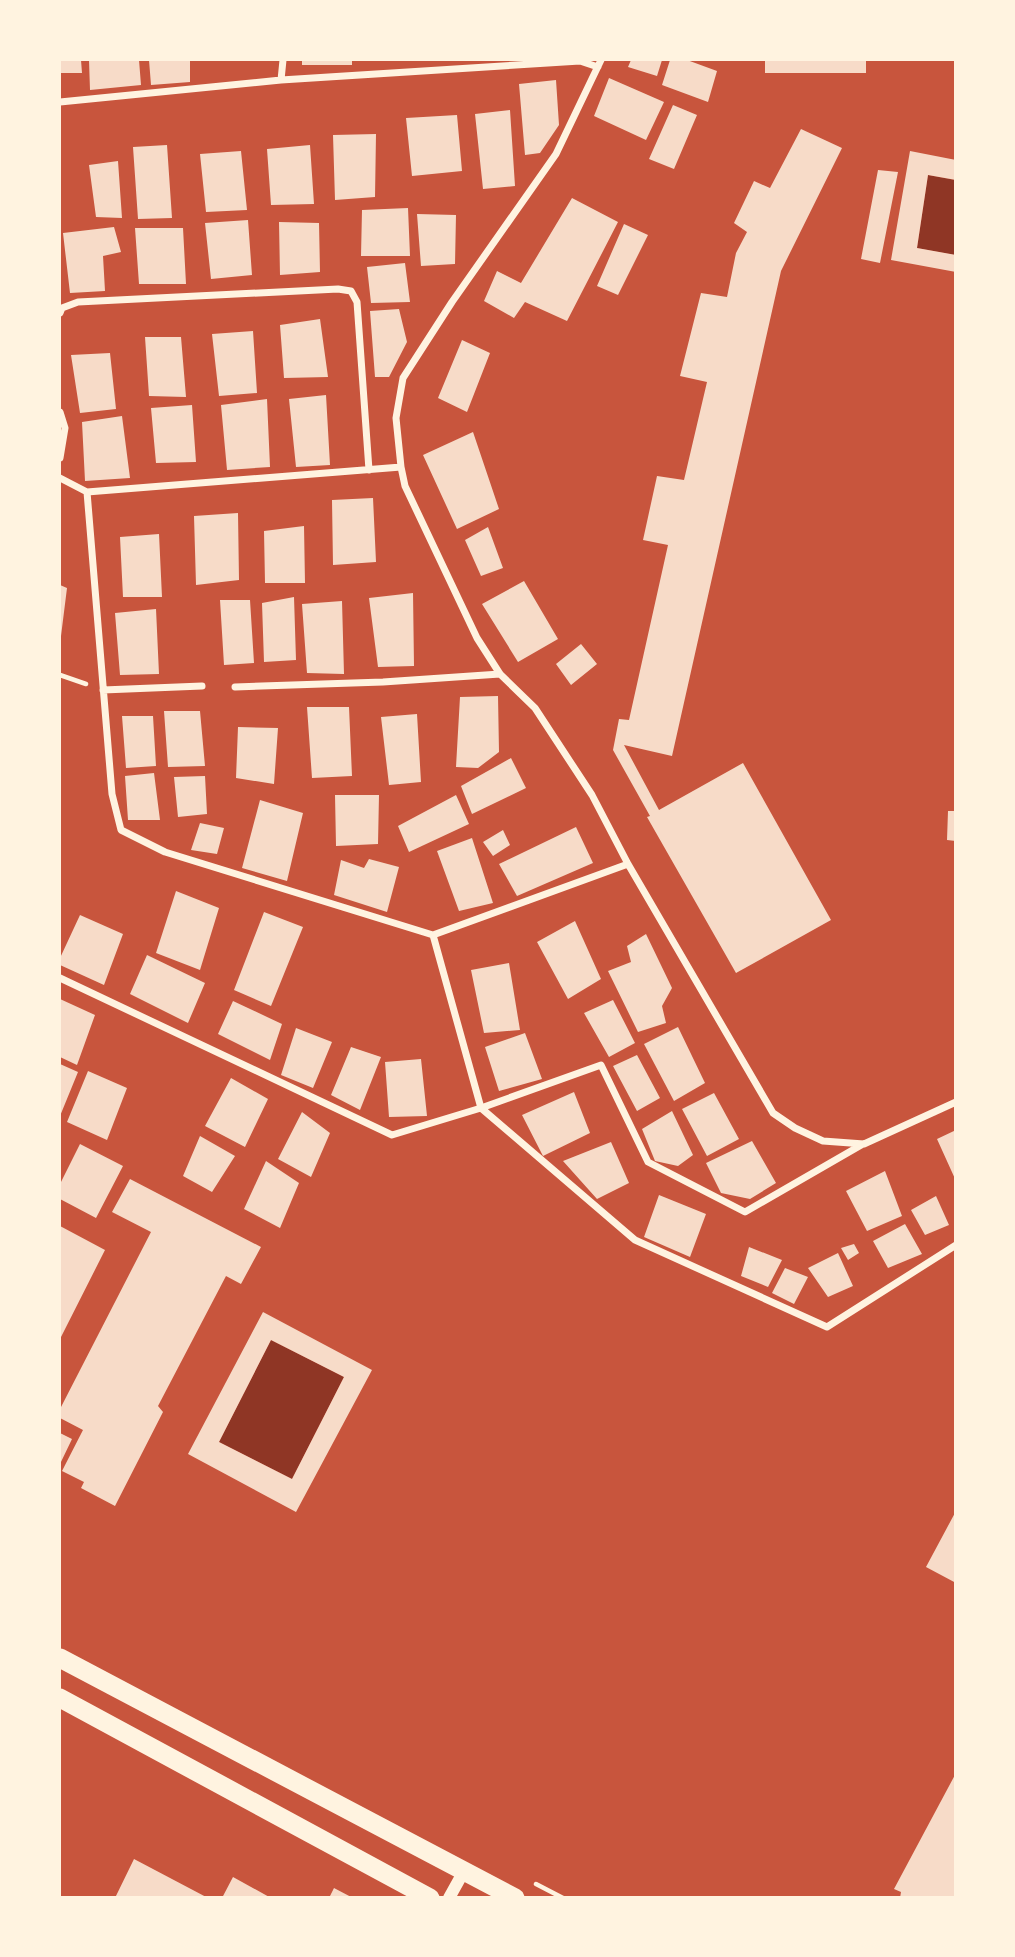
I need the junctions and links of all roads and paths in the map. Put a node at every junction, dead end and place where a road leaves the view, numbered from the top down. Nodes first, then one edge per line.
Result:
1 (283, 60) edge
2 (600, 63) edge
3 (281, 80) junction
4 (60, 102) edge
5 (60, 313) edge
6 (60, 412) edge
7 (60, 458) edge
8 (401, 467) junction
9 (369, 470) junction
10 (60, 478) edge
11 (87, 492) junction
12 (500, 674) junction
13 (202, 686) dead end
14 (235, 687) dead end
15 (103, 690) junction
16 (628, 864) junction
17 (433, 935) junction
18 (60, 978) edge
19 (956, 1102) edge
20 (481, 1108) junction
21 (864, 1144) junction
22 (956, 1245) edge
23 (60, 1658) edge
24 (60, 1698) edge
25 (464, 1871) junction
26 (526, 1878) dead end
27 (430, 1898) edge
28 (449, 1898) edge
29 (515, 1898) edge
30 (563, 1898) edge

1 - 3 street
2 - 3 street
2 - 8 street
3 - 4 street
5 - 9 street
6 - 7 street
8 - 9 street
8 - 12 street
9 - 11 street
10 - 11 street
11 - 15 street
12 - 14 street
12 - 16 street
13 - 15 street
15 - 17 street
16 - 17 street
16 - 21 street
17 - 20 street
18 - 20 street
19 - 21 street
20 - 21 street
20 - 22 street
23 - 25 highway
24 - 27 highway
25 - 28 street
25 - 29 highway
26 - 30 path

